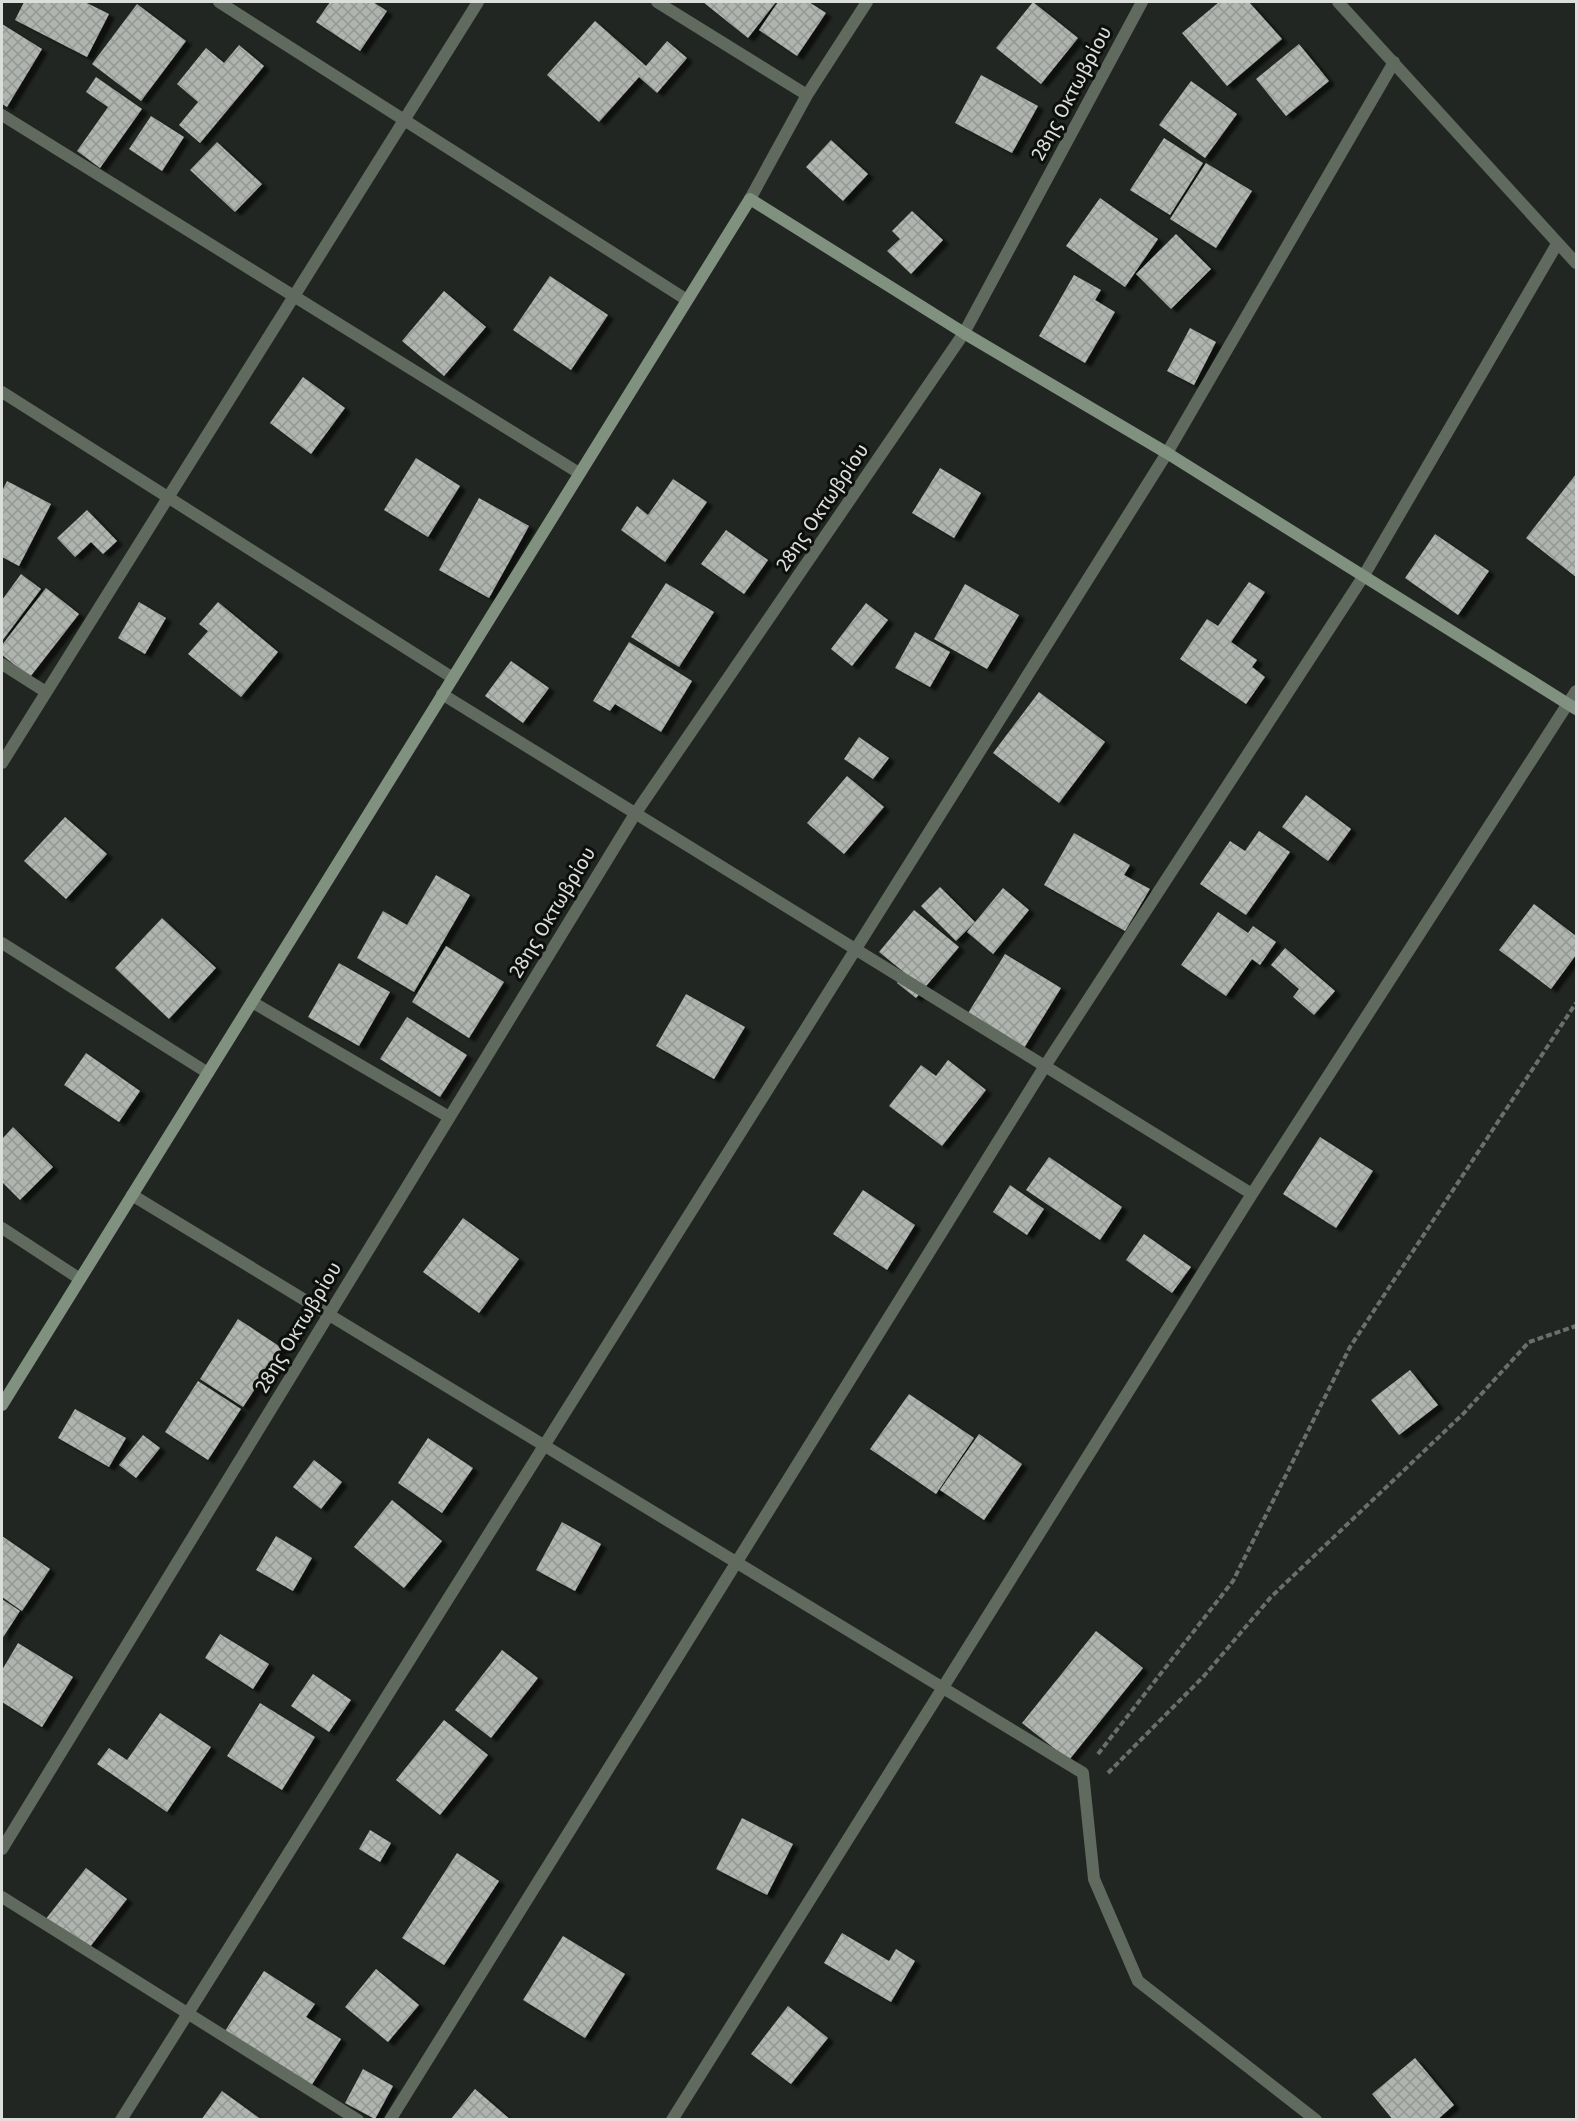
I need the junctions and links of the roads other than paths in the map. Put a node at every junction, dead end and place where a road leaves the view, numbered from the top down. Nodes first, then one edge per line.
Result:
1 (219, 2) edge
2 (478, 2) edge
3 (657, 2) edge
4 (867, 2) edge
5 (1142, 2) edge
6 (1338, 2) edge
7 (1394, 62) junction
8 (807, 95) junction
9 (2, 115) edge
10 (404, 119) junction
11 (750, 199) junction
12 (1557, 244) junction
13 (1576, 263) edge
14 (293, 296) junction
15 (687, 300) junction
16 (964, 333) junction
17 (2, 392) edge
18 (1167, 453) junction
19 (579, 473) junction
20 (167, 497) junction
21 (1363, 577) junction
22 (2, 664) edge
23 (453, 678) junction
24 (1576, 690) edge
25 (46, 692) junction
26 (442, 694) junction
27 (1572, 707) edge
28 (2, 763) edge
29 (635, 814) junction
30 (2, 944) edge
31 (855, 949) junction
32 (252, 1002) junction
33 (1045, 1066) junction
34 (207, 1073) junction
35 (449, 1117) junction
36 (1252, 1194) junction
37 (132, 1195) junction
38 (2, 1228) edge
39 (80, 1279) junction
40 (328, 1315) junction
41 (2, 1405) edge
42 (543, 1446) junction
43 (736, 1562) junction
44 (943, 1688) junction
45 (2, 1848) edge
46 (2, 1897) edge
47 (188, 2013) junction
48 (121, 2120) edge
49 (358, 2120) edge
50 (390, 2120) edge
51 (672, 2120) edge
52 (1316, 2120) edge

1 - 10 street
2 - 10 street
3 - 8 street
4 - 8 street
5 - 16 street, 28ης Οκτωβρίου
6 - 7 street
7 - 12 street
7 - 18 street
8 - 11 street
9 - 14 street
10 - 14 street
10 - 15 street
11 - 15 street
11 - 16 street
12 - 13 street
12 - 21 street
14 - 19 street
14 - 20 street
15 - 19 street
16 - 18 street
16 - 29 street, 28ης Οκτωβρίου
17 - 20 street
18 - 21 street
18 - 31 street
19 - 23 street
20 - 23 street
20 - 25 street
21 - 27 street
21 - 33 street
22 - 25 street
23 - 26 street
24 - 27 street
25 - 28 street
26 - 29 street
26 - 32 street
27 - 36 street
29 - 31 street
29 - 35 street, 28ης Οκτωβρίου
30 - 34 street
31 - 33 street
31 - 42 street
32 - 34 street
32 - 35 street
33 - 36 street
33 - 43 street
34 - 37 street
35 - 40 street, 28ης Οκτωβρίου
36 - 44 street
37 - 39 street
37 - 40 street
38 - 39 street
39 - 41 street
40 - 42 street
40 - 45 street, 28ης Οκτωβρίου
42 - 43 street
42 - 47 street
43 - 44 street
43 - 50 street
44 - 51 street
44 - 52 street
46 - 47 street
47 - 48 street
47 - 49 street

